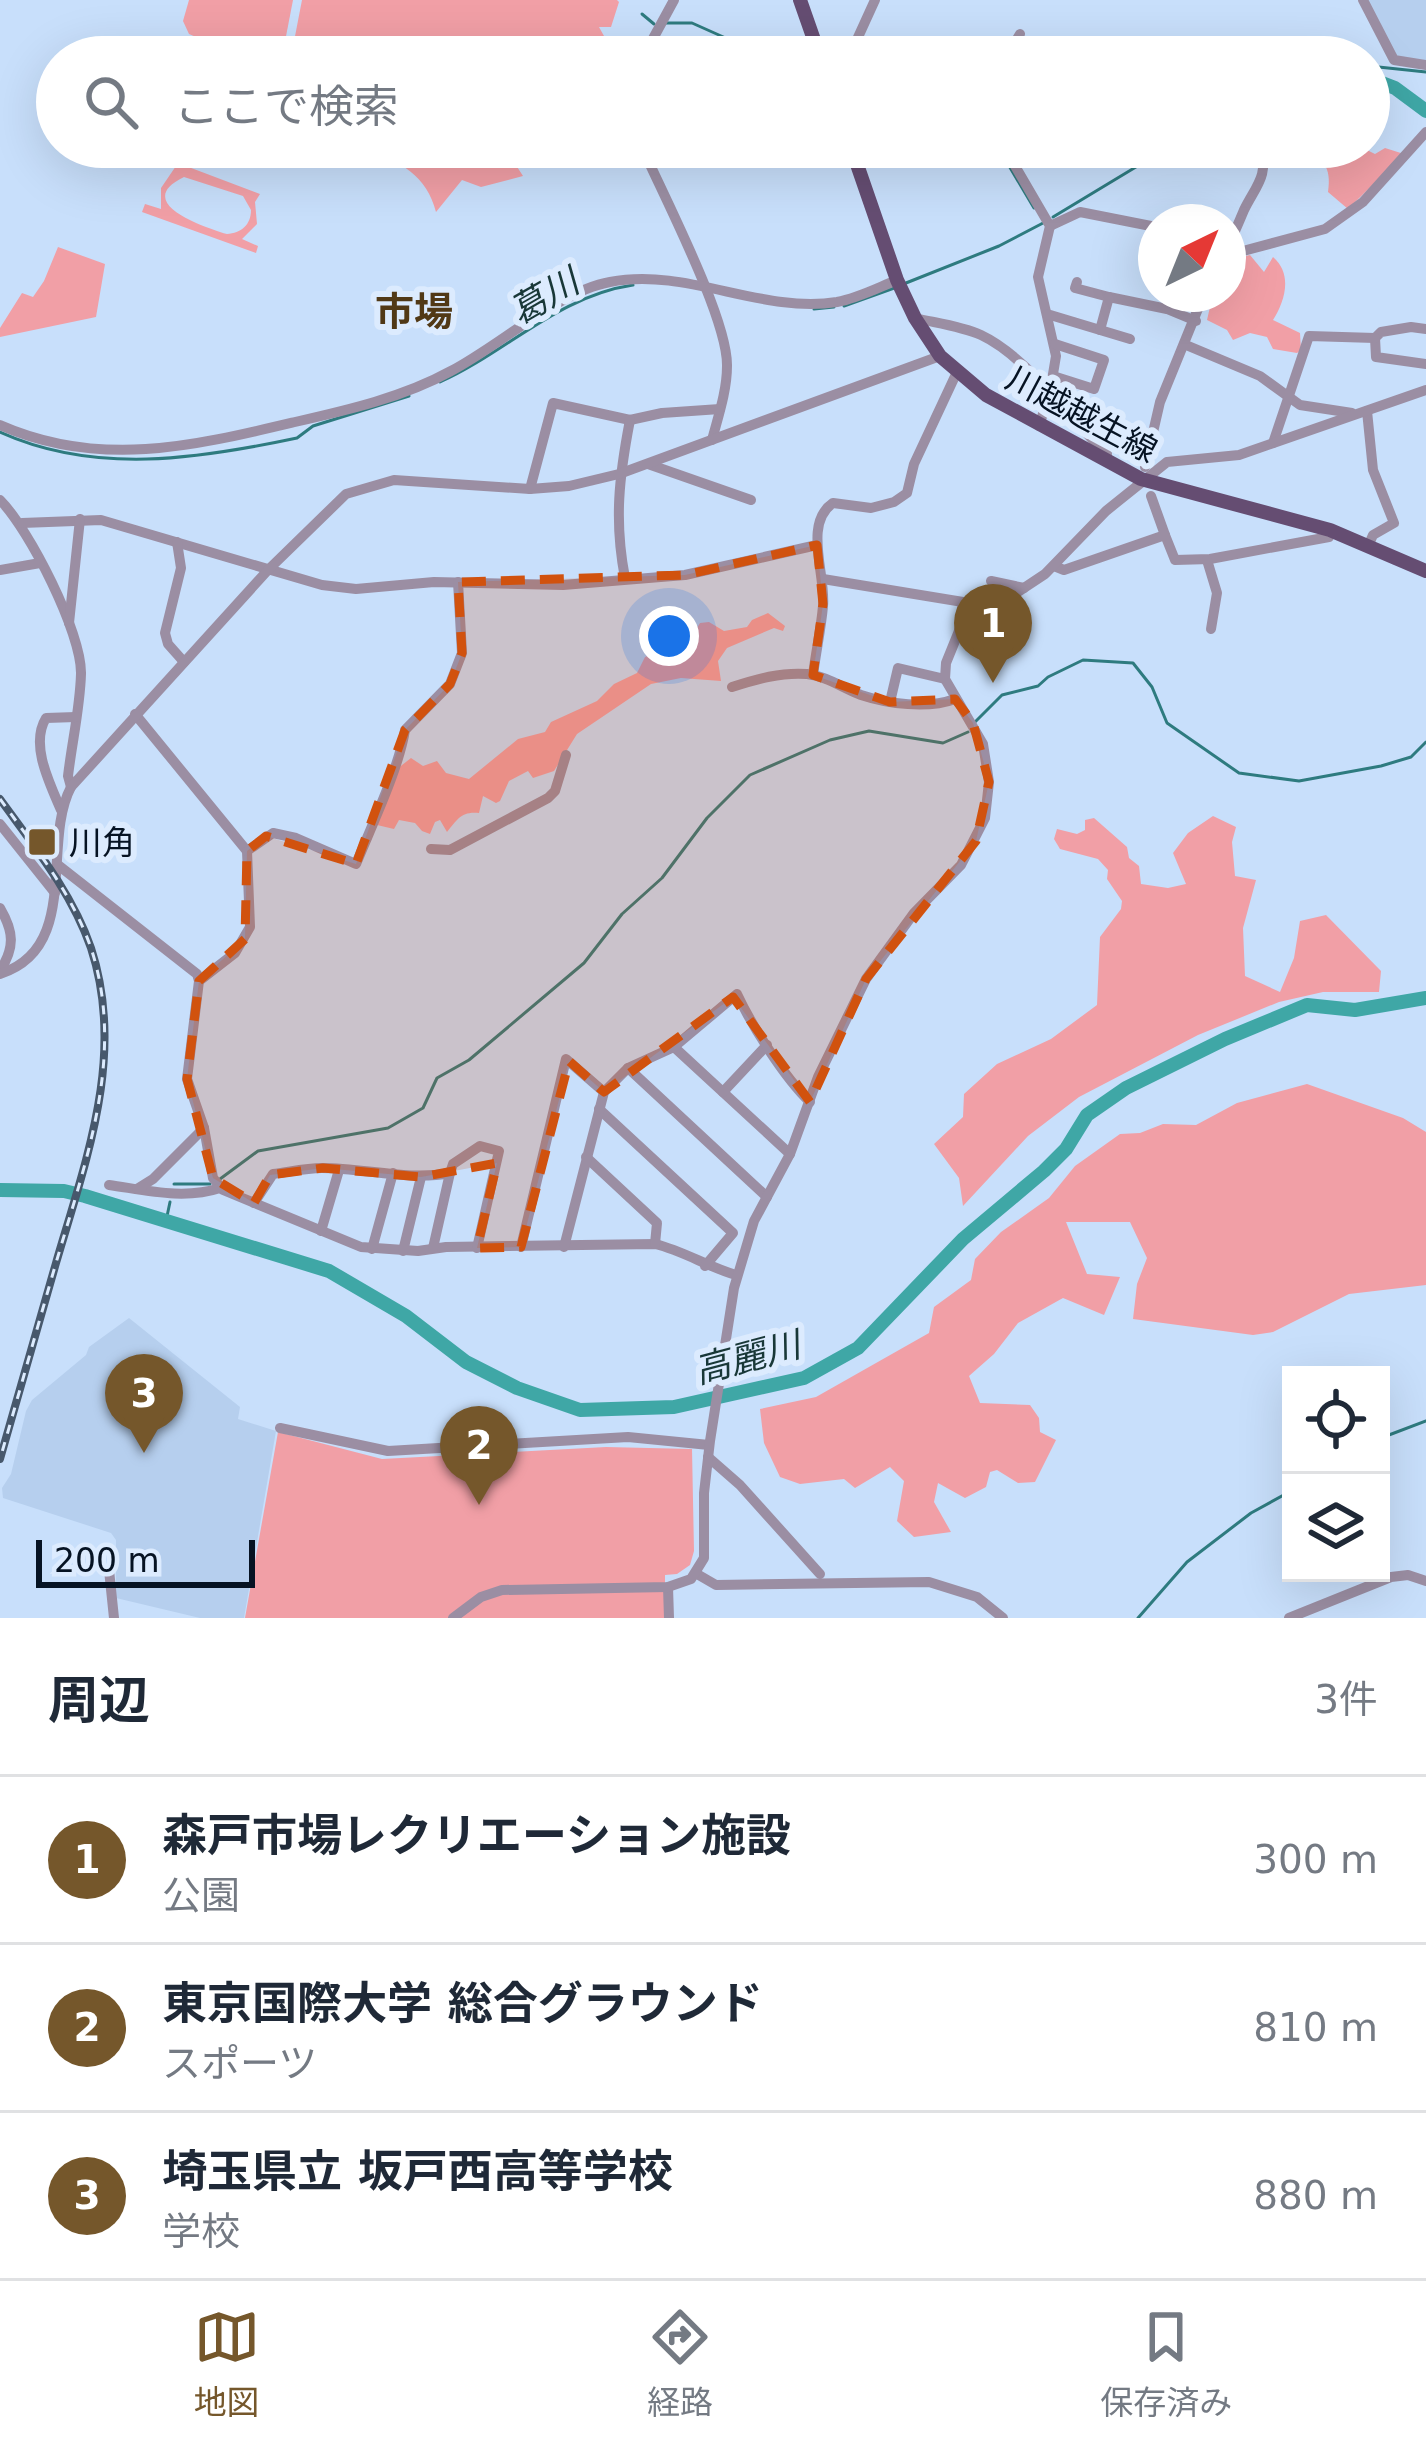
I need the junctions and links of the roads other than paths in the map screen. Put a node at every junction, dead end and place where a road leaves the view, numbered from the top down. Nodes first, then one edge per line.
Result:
1 (674, 0) edge
2 (800, 0) edge
3 (874, 0) edge
4 (1363, 0) edge
5 (654, 36) edge
6 (813, 36) edge
7 (858, 36) edge
8 (1382, 36) edge
9 (1390, 51) edge
10 (1426, 64) edge
11 (1426, 132) edge
12 (651, 168) edge
13 (858, 168) edge
14 (1016, 168) edge
15 (1264, 168) edge
16 (1246, 206) edge
17 (1138, 223) edge
18 (1050, 226) junction
19 (1246, 250) edge
20 (1077, 282) dead end
21 (703, 284) junction
22 (898, 284) junction
23 (1109, 297) junction
24 (1199, 312) edge
25 (1047, 314) junction
26 (915, 318) junction
27 (1196, 321) junction
28 (1426, 329) edge
29 (1100, 330) junction
30 (1375, 338) junction
31 (1130, 339) dead end
32 (1055, 344) junction
33 (1186, 345) junction
34 (940, 356) junction
35 (1426, 364) edge
36 (957, 372) junction
37 (1053, 376) junction
38 (1426, 390) edge
39 (1050, 392) junction
40 (1288, 396) junction
41 (720, 409) junction
42 (1362, 413) junction
43 (630, 420) junction
44 (0, 425) edge
45 (1039, 426) junction
46 (712, 440) junction
47 (1273, 442) junction
48 (1104, 462) junction
49 (648, 464) junction
50 (1143, 473) junction
51 (620, 474) junction
52 (530, 489) junction
53 (1151, 496) dead end
54 (0, 500) edge
55 (752, 500) dead end
56 (80, 519) junction
57 (22, 524) junction
58 (1330, 530) junction
59 (1166, 535) junction
60 (177, 542) junction
61 (817, 544) junction
62 (1370, 544) junction
63 (1207, 560) junction
64 (40, 563) junction
65 (1054, 566) junction
66 (0, 570) edge
67 (268, 570) junction
68 (1426, 571) edge
69 (625, 578) junction
70 (823, 579) junction
71 (991, 581) dead end
72 (458, 582) junction
73 (1024, 588) junction
74 (68, 622) junction
75 (1211, 629) dead end
76 (959, 631) junction
77 (184, 662) junction
78 (813, 674) junction
79 (945, 679) junction
80 (732, 687) dead end
81 (955, 699) junction
82 (890, 702) junction
83 (135, 714) junction
84 (76, 717) junction
85 (566, 755) dead end
86 (71, 787) junction
87 (62, 813) junction
88 (0, 824) edge
89 (431, 849) dead end
90 (247, 851) junction
91 (58, 865) junction
92 (55, 893) junction
93 (0, 908) edge
94 (0, 972) edge
95 (199, 981) junction
96 (767, 1045) junction
97 (674, 1047) junction
98 (628, 1068) junction
99 (604, 1092) junction
100 (723, 1092) junction
101 (810, 1102) junction
102 (599, 1109) junction
103 (204, 1128) junction
104 (790, 1154) junction
105 (586, 1157) junction
106 (339, 1170) junction
107 (450, 1172) junction
108 (393, 1173) junction
109 (421, 1177) junction
110 (109, 1185) dead end
111 (220, 1188) junction
112 (137, 1189) junction
113 (767, 1197) junction
114 (254, 1203) junction
115 (321, 1231) junction
116 (655, 1244) junction
117 (521, 1247) junction
118 (564, 1247) junction
119 (433, 1248) junction
120 (477, 1248) junction
121 (372, 1249) junction
122 (403, 1250) junction
123 (705, 1266) junction
124 (735, 1281) junction
125 (280, 1428) dead end
126 (708, 1451) junction
127 (110, 1570) dead end
128 (697, 1574) junction
129 (820, 1574) dead end
130 (1426, 1580) edge
131 (668, 1587) junction
132 (114, 1618) edge
133 (453, 1618) edge
134 (669, 1618) edge
135 (1003, 1618) edge
136 (1288, 1618) edge

1 - 5 street
2 - 6 main road
3 - 7 street
4 - 8 street
9 - 10 street
11 - 19 street
12 - 21 street
13 - 22 main road, 川越越生線
14 - 18 street
15 - 16 street
17 - 18 street
18 - 25 street
20 - 23 street
21 - 22 street
21 - 41 street
21 - 44 street
22 - 26 main road, 川越越生線
23 - 27 street
23 - 29 street
24 - 27 street
25 - 29 street
25 - 32 street
26 - 34 main road, 川越越生線
26 - 39 street
27 - 33 street
28 - 30 street
29 - 31 street
30 - 35 street
30 - 40 street
32 - 37 street
32 - 37 street
33 - 40 street
33 - 50 street
34 - 36 main road, 川越越生線
34 - 46 street
36 - 45 main road, 川越越生線
36 - 61 street
37 - 39 street
38 - 42 street
39 - 45 street
39 - 48 street
40 - 42 street
40 - 47 street
41 - 43 street
41 - 46 street
42 - 47 street
42 - 62 street
43 - 51 street
43 - 52 street
45 - 48 main road, 川越越生線
46 - 49 street
47 - 50 street
48 - 50 main road, 川越越生線
49 - 51 street
49 - 55 street
50 - 58 main road, 川越越生線
50 - 65 street
51 - 52 street
51 - 69 street
52 - 67 street
53 - 59 street
54 - 57 street
56 - 57 street
56 - 60 street
56 - 74 street
57 - 64 street
58 - 62 main road, 川越越生線
58 - 63 street
59 - 63 street
59 - 65 street
60 - 67 street
60 - 77 street
61 - 69 street
61 - 70 street
62 - 68 main road, 川越越生線
63 - 75 street
64 - 66 street
64 - 74 street
65 - 73 street
67 - 72 street
67 - 77 street
69 - 72 street
70 - 76 street
70 - 78 street
71 - 73 street
72 - 90 street
73 - 76 street
74 - 84 street
76 - 79 street
77 - 83 street
78 - 80 street
78 - 82 street
79 - 81 street
79 - 82 street
81 - 82 street
81 - 101 street
83 - 86 street
83 - 90 street
84 - 86 street
84 - 87 street
85 - 89 street
86 - 87 street
87 - 91 street
88 - 92 street
90 - 95 street
91 - 92 street
91 - 95 street
92 - 94 street
93 - 94 street
95 - 103 street
96 - 97 street
96 - 100 street
96 - 101 street
97 - 98 street
97 - 100 street
98 - 99 street
98 - 113 street
99 - 102 street
99 - 117 street
100 - 104 street
101 - 104 street
102 - 105 street
102 - 123 street
103 - 111 street
103 - 112 street
104 - 113 street
105 - 116 street
105 - 118 street
106 - 108 street
106 - 114 street
106 - 115 street
107 - 109 street
107 - 119 street
107 - 120 street
108 - 109 street
108 - 121 street
109 - 122 street
110 - 112 street
111 - 112 street
111 - 114 street
113 - 124 street
114 - 115 street
115 - 121 street
116 - 118 street
116 - 123 street
117 - 118 street
117 - 120 street
119 - 120 street
119 - 122 street
121 - 122 street
123 - 124 street
124 - 126 street
125 - 126 street
126 - 128 street
126 - 129 street
127 - 132 street
128 - 131 street
128 - 135 street
130 - 136 street
131 - 133 street
131 - 134 street

